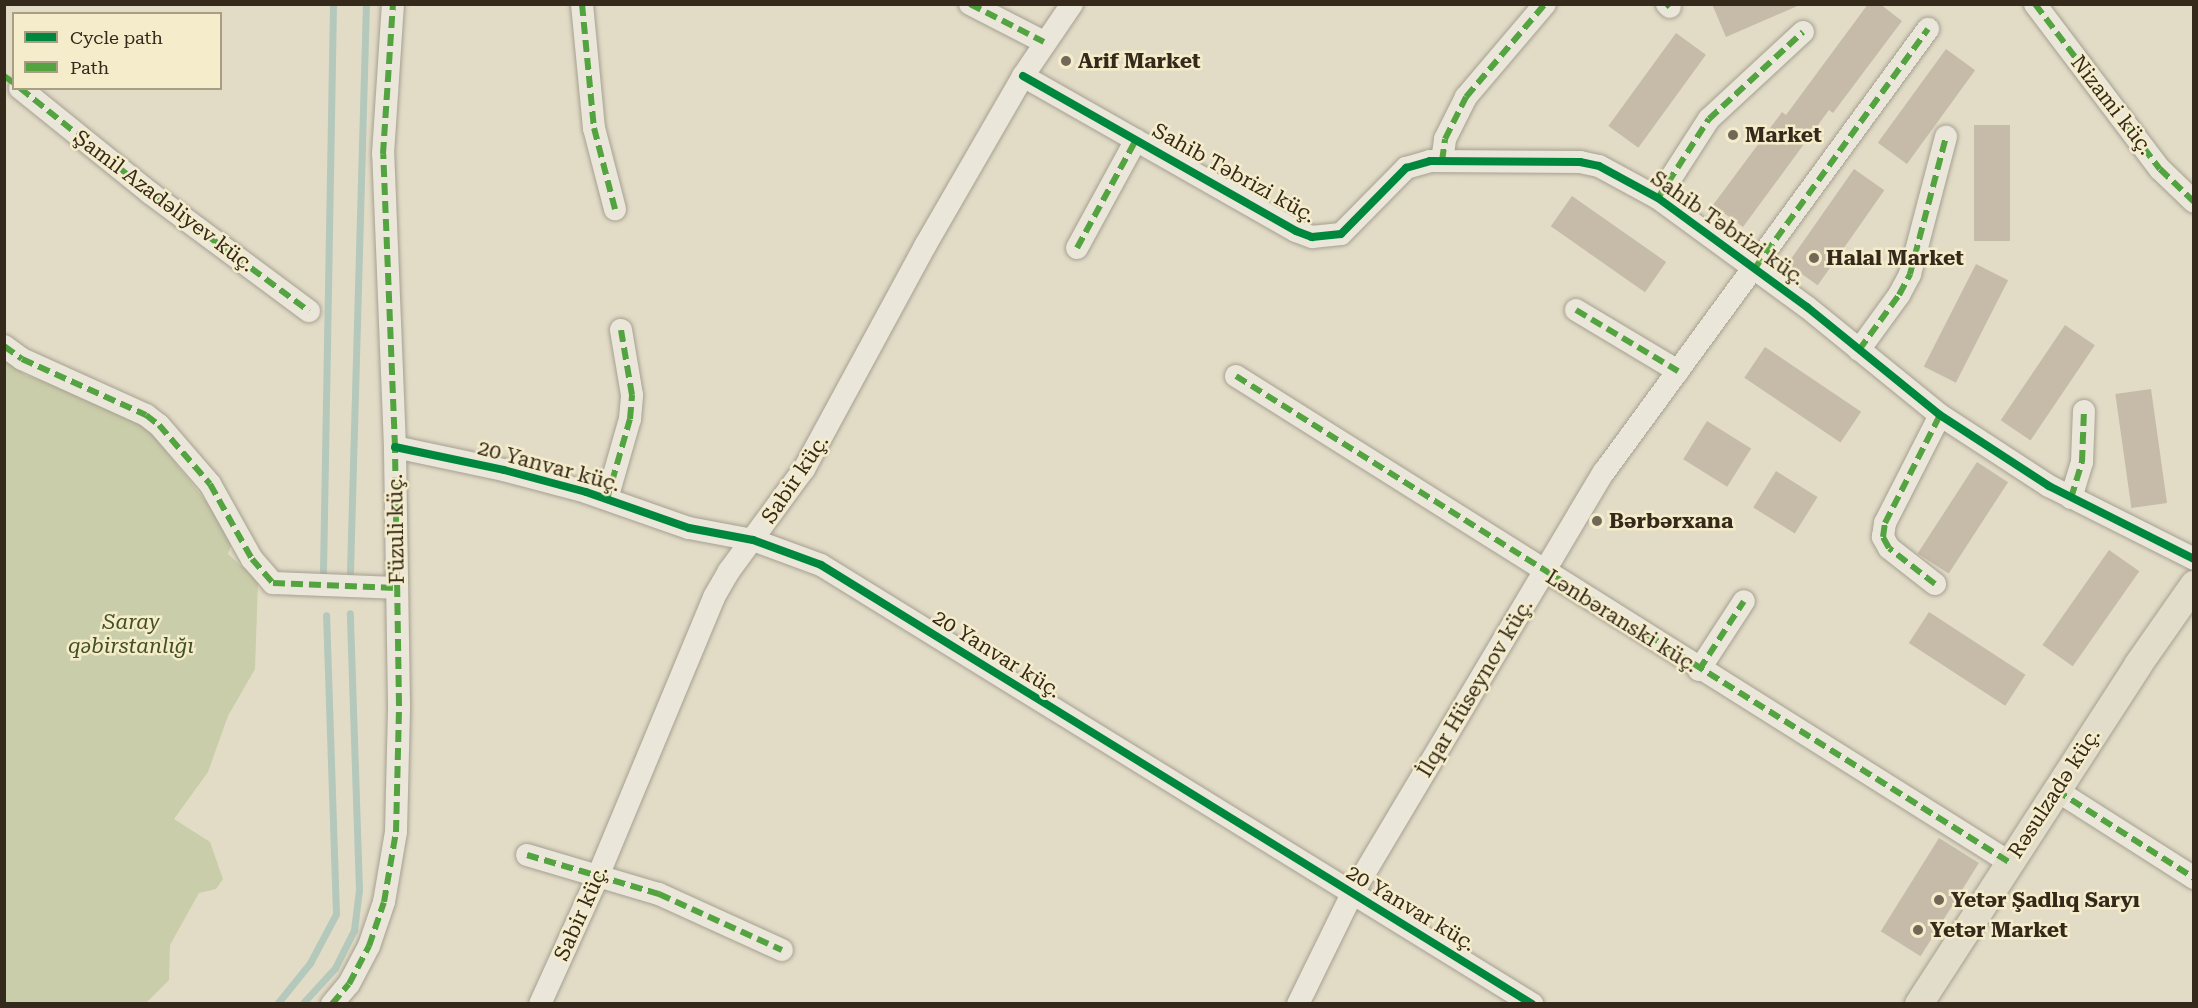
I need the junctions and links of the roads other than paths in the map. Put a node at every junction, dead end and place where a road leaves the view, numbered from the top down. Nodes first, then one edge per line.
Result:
1 (393, 4) edge
2 (582, 4) edge
3 (970, 4) edge
4 (1072, 4) edge
5 (1545, 4) edge
6 (2035, 4) edge
7 (1928, 29) dead end
8 (1803, 32) dead end
9 (1044, 42) junction
10 (1023, 76) junction
11 (22, 90) edge
12 (1946, 137) dead end
13 (1136, 140) junction
14 (1442, 161) junction
15 (1658, 198) junction
16 (2193, 202) edge
17 (615, 209) dead end
18 (1077, 248) dead end
19 (1755, 268) junction
20 (1576, 310) dead end
21 (309, 311) dead end
22 (621, 330) dead end
23 (4, 346) edge
24 (1859, 350) junction
25 (1678, 371) junction
26 (1236, 376) dead end
27 (2084, 411) dead end
28 (1940, 415) junction
29 (395, 447) junction
30 (2071, 498) junction
31 (607, 499) junction
32 (753, 540) junction
33 (2193, 559) edge
34 (1545, 572) junction
35 (1935, 584) dead end
36 (2193, 585) edge
37 (396, 588) junction
38 (1744, 601) dead end
39 (1699, 670) junction
40 (2056, 790) junction
41 (527, 855) dead end
42 (2009, 862) junction
43 (598, 876) junction
44 (2193, 878) edge
45 (1352, 894) junction
46 (782, 950) dead end
47 (332, 1004) edge
48 (540, 1004) edge
49 (1298, 1004) edge
50 (1532, 1004) edge
51 (1919, 1004) edge

1 - 29 street, Füzuli küç.
2 - 17 street
3 - 9 street
4 - 9 street, Sabir küç.
5 - 14 street
6 - 16 street, Nizami küç.
7 - 19 street, İlqar Hüseynov küç.
8 - 15 street
9 - 10 street, Sabir küç.
10 - 13 street, Sahib Təbrizi küç.
10 - 32 street, Sabir küç.
11 - 21 street, Şamil Azadəliyev küç.
12 - 24 street
13 - 14 street, Sahib Təbrizi küç.
13 - 18 street
14 - 15 street, Sahib Təbrizi küç.
15 - 19 street, Sahib Təbrizi küç.
19 - 24 street, Sahib Təbrizi küç.
19 - 25 street, İlqar Hüseynov küç.
20 - 25 street
22 - 31 street
23 - 37 street
24 - 28 street, Sahib Təbrizi küç.
25 - 34 street, İlqar Hüseynov küç.
26 - 34 street, Lənbəranski küç.
27 - 30 street
28 - 30 street, Sahib Təbrizi küç.
28 - 35 street
29 - 31 street, 20 Yanvar küç.
29 - 37 street, Füzuli küç.
30 - 33 street, Sahib Təbrizi küç.
31 - 32 street, 20 Yanvar küç.
32 - 43 street, Sabir küç.
32 - 45 street, 20 Yanvar küç.
34 - 39 street, Lənbəranski küç.
34 - 45 street, İlqar Hüseynov küç.
36 - 40 main road, Rəsulzadə küç.
37 - 47 street, Füzuli küç.
38 - 39 street
39 - 42 street, Lənbəranski küç.
40 - 42 main road, Rəsulzadə küç.
40 - 44 street
41 - 43 street
42 - 51 main road, Rəsulzadə küç.
43 - 46 street
43 - 48 street, Sabir küç.
45 - 49 street, İlqar Hüseynov küç.
45 - 50 street, 20 Yanvar küç.

